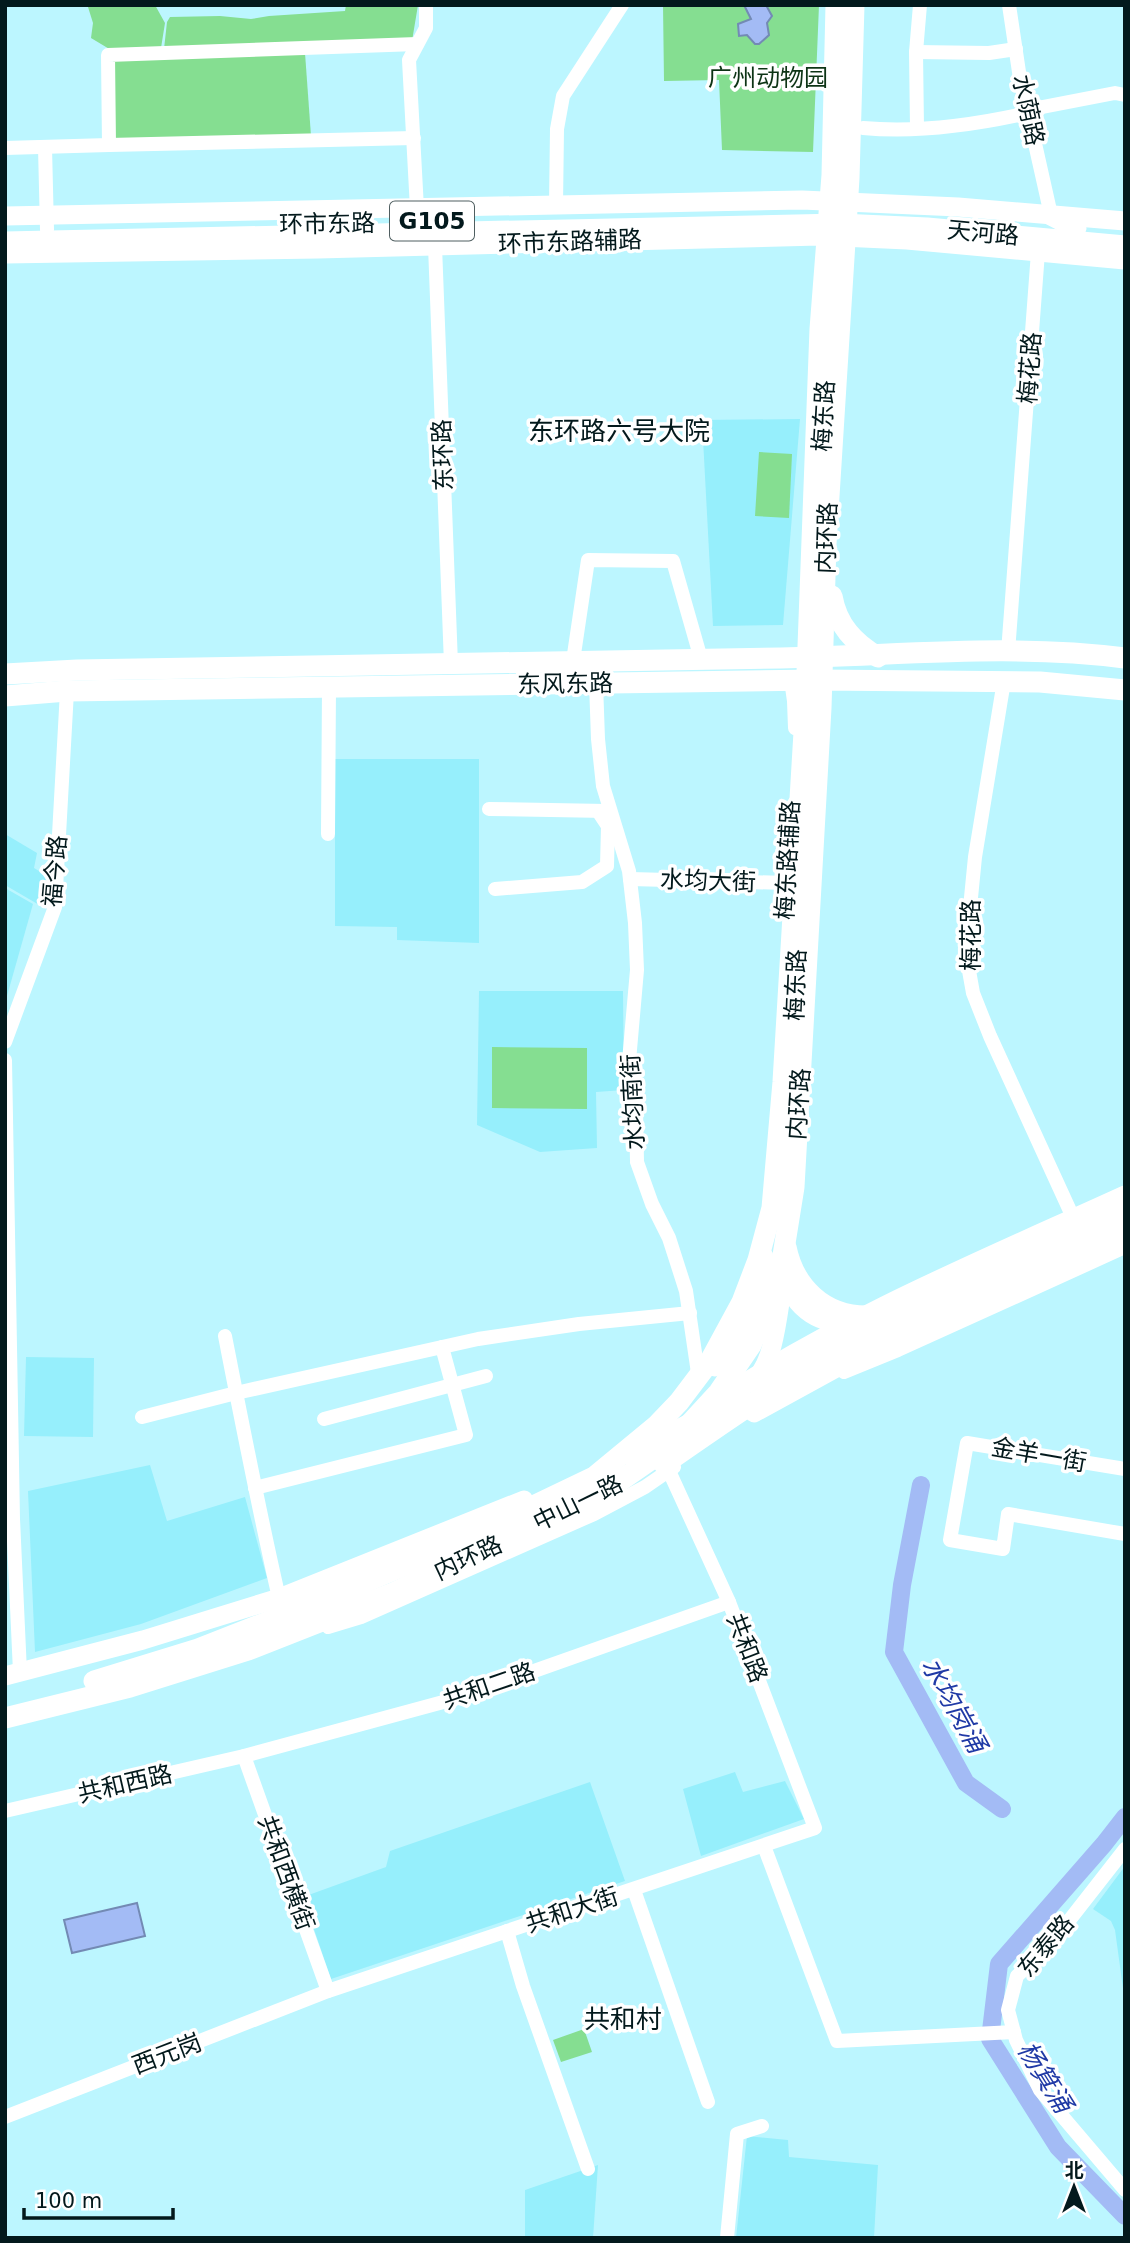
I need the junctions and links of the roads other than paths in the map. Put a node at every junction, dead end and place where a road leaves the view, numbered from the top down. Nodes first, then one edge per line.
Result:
1 (426, 5) edge
2 (622, 5) edge
3 (825, 5) edge
4 (836, 5) edge
5 (854, 5) edge
6 (920, 5) edge
7 (1009, 5) edge
8 (418, 44) junction
9 (1016, 50) junction
10 (916, 52) junction
11 (1125, 95) edge
12 (1028, 111) junction
13 (863, 128) dead end
14 (917, 128) junction
15 (414, 138) junction
16 (109, 145) junction
17 (46, 147) junction
18 (5, 148) edge
19 (817, 201) junction
20 (556, 205) junction
21 (1051, 215) junction
22 (5, 216) edge
23 (417, 216) junction
24 (1125, 220) edge
25 (47, 223) junction
26 (1076, 228) junction
27 (5, 230) edge
28 (838, 230) junction
29 (1125, 234) edge
30 (5, 242) edge
31 (435, 246) junction
32 (1125, 246) edge
33 (1038, 251) junction
34 (5, 254) edge
35 (1125, 260) edge
36 (811, 347) joint
37 (835, 391) junction
38 (1008, 652) junction
39 (819, 657) junction
40 (1125, 658) edge
41 (701, 659) junction
42 (573, 662) junction
43 (451, 664) junction
44 (1125, 673) edge
45 (5, 674) edge
46 (791, 680) junction
47 (823, 680) junction
48 (1004, 681) junction
49 (596, 683) junction
50 (328, 687) junction
51 (1125, 690) edge
52 (67, 691) junction
53 (5, 696) edge
54 (802, 761) junction
55 (489, 809) dead end
56 (605, 811) junction
57 (328, 834) dead end
58 (630, 879) junction
59 (787, 883) junction
60 (495, 888) dead end
61 (789, 1002) junction
62 (5, 1042) edge
63 (5, 1060) edge
64 (6, 1072) edge
65 (792, 1076) junction
66 (1125, 1188) edge
67 (1123, 1210) edge
68 (1071, 1213) junction
69 (1096, 1220) junction
70 (1125, 1231) edge
71 (1063, 1235) junction
72 (1123, 1253) edge
73 (785, 1272) junction
74 (1035, 1272) junction
75 (967, 1285) junction
76 (763, 1291) junction
77 (690, 1313) junction
78 (813, 1317) junction
79 (877, 1321) junction
80 (225, 1336) dead end
81 (442, 1347) junction
82 (772, 1369) junction
83 (486, 1377) dead end
84 (806, 1384) junction
85 (452, 1385) junction
86 (700, 1385) junction
87 (236, 1393) junction
88 (142, 1417) dead end
89 (324, 1419) dead end
90 (692, 1445) junction
91 (646, 1446) junction
92 (1125, 1469) edge
93 (668, 1471) junction
94 (632, 1476) junction
95 (593, 1477) junction
96 (254, 1488) junction
97 (1125, 1534) edge
98 (549, 1535) junction
99 (501, 1541) junction
100 (456, 1565) junction
101 (279, 1598) junction
102 (729, 1602) junction
103 (247, 1608) junction
104 (291, 1628) junction
105 (12, 1674) edge
106 (5, 1688) edge
107 (5, 1704) edge
108 (5, 1715) edge
109 (244, 1756) junction
110 (5, 1811) edge
111 (815, 1829) joint
112 (764, 1846) junction
113 (1125, 1849) edge
114 (634, 1890) junction
115 (507, 1931) junction
116 (328, 1991) junction
117 (1014, 2032) junction
118 (708, 2102) dead end
119 (5, 2117) edge
120 (762, 2126) dead end
121 (588, 2169) dead end
122 (1125, 2190) edge
123 (727, 2238) edge

1 - 8 street
2 - 20 street
3 - 19 highway
4 - 54 highway, 内环路
5 - 37 highway, 内环路
6 - 10 street
7 - 9 street, 水荫路
8 - 15 street
8 - 16 street
9 - 10 street
9 - 12 street, 水荫路
10 - 14 street
11 - 12 street
12 - 14 street
12 - 21 street, 水荫路
13 - 14 street
15 - 16 street
15 - 23 street
16 - 17 street
17 - 18 street
17 - 25 street
19 - 20 main road, 环市东路辅路
19 - 21 main road, 环市东路辅路
19 - 28 highway
20 - 23 main road, 环市东路辅路
21 - 24 main road, 环市东路辅路
21 - 26 highway
22 - 25 main road
23 - 25 highway, 环市东路 / G105
23 - 28 highway, 环市东路 / G105
25 - 27 highway, 环市东路 / G105
26 - 28 highway, 天河路 / G105
26 - 29 highway, 天河路 / G105
28 - 30 highway, 环市东路 / G105
28 - 31 main road, 环市东路辅路
28 - 32 highway, 天河路 / G105
28 - 33 main road, 环市东路辅路
28 - 36 street
28 - 39 main road, 梅东路
31 - 34 main road, 环市东路辅路
31 - 43 street, 东环路
33 - 35 main road, 环市东路辅路
33 - 38 street, 梅花路
36 - 54 highway
37 - 44 highway
37 - 100 highway, 内环路
38 - 39 highway, 东风东路
38 - 40 highway, 东风东路
39 - 41 highway, 东风东路
41 - 42 highway, 东风东路
41 - 42 street
42 - 43 highway, 东风东路
43 - 45 highway, 东风东路
46 - 47 highway, 东风东路
46 - 49 highway, 东风东路
46 - 59 street, 梅东路辅路
46 - 61 main road, 梅东路
47 - 48 highway, 东风东路
47 - 65 main road, 梅东路
48 - 51 highway, 东风东路
48 - 68 street, 梅花路
49 - 50 highway, 东风东路
49 - 56 street
50 - 52 highway, 东风东路
50 - 57 street
52 - 53 highway, 东风东路
52 - 62 street, 福今路
54 - 65 highway, 内环路
55 - 56 street
56 - 58 street, 水均南街
56 - 60 street
58 - 59 street, 水均大街
58 - 77 street, 水均南街
59 - 61 street, 梅东路辅路
61 - 76 main road, 梅东路
63 - 64 street
64 - 105 street
65 - 73 main road, 梅东路
65 - 75 highway
65 - 95 highway, 内环路
66 - 68 street
67 - 68 main road
67 - 69 main road, 中山一路
67 - 75 highway
67 - 95 highway
68 - 69 street
68 - 71 street
68 - 78 street
69 - 71 main road, 中山一路
70 - 74 main road, 中山一路
71 - 74 street
71 - 79 main road, 中山一路
72 - 84 street
73 - 78 main road
73 - 82 main road, 梅东路
74 - 84 main road, 中山一路
75 - 100 highway
76 - 82 main road
76 - 86 main road
77 - 81 street
77 - 86 street, 水均南街
78 - 79 main road
79 - 82 main road, 中山一路
80 - 87 street
81 - 85 street
81 - 87 street
82 - 84 main road
82 - 91 main road, 中山一路
82 - 94 main road
83 - 85 street
84 - 90 main road, 中山一路
85 - 89 street
85 - 96 street
86 - 91 main road
87 - 88 street
87 - 96 street
90 - 93 street
90 - 94 main road, 中山一路
91 - 101 main road, 中山一路
92 - 97 street, 金羊一街
93 - 98 street
93 - 102 street, 共和路
94 - 99 main road, 中山一路
95 - 107 highway, 内环路
96 - 101 street
98 - 99 street
98 - 104 street
99 - 104 main road, 中山一路
100 - 108 highway, 内环路
101 - 103 main road, 中山一路
102 - 109 street, 共和二路
102 - 111 street, 共和路
103 - 105 main road, 中山一路
103 - 106 main road
104 - 108 main road, 中山一路
109 - 110 street, 共和西路
109 - 116 street, 共和西横街
111 - 112 street, 共和大街
112 - 114 street, 共和大街
112 - 117 street
113 - 117 street, 东泰路
114 - 115 street, 共和大街
114 - 118 street
115 - 116 street, 共和大街
115 - 121 street
116 - 119 street, 西元岗
117 - 122 street, 东泰路
120 - 123 street

